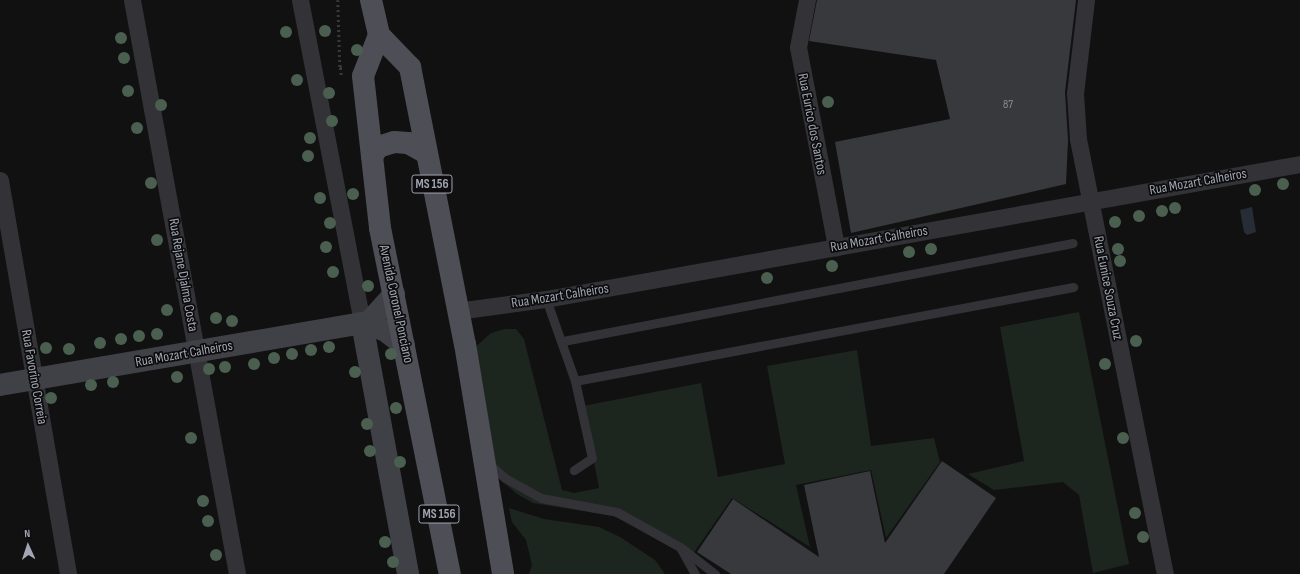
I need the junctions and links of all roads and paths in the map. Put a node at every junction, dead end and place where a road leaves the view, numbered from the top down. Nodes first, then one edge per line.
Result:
1 (132, 0) edge
2 (300, 0) edge
3 (338, 0) edge
4 (371, 0) edge
5 (807, 0) edge
6 (1086, 0) edge
7 (379, 35) junction
8 (340, 67) dead end
9 (426, 153) junction
10 (372, 156) junction
11 (1300, 164) edge
12 (0, 180) edge
13 (1091, 201) junction
14 (1073, 243) dead end
15 (836, 247) junction
16 (1073, 287) dead end
17 (394, 294) junction
18 (546, 299) junction
19 (457, 311) junction
20 (365, 323) junction
21 (562, 341) junction
22 (404, 345) junction
23 (197, 351) junction
24 (35, 380) junction
25 (575, 381) junction
26 (0, 385) edge
27 (484, 460) junction
28 (574, 470) dead end
29 (680, 546) junction
30 (68, 574) edge
31 (237, 574) edge
32 (408, 574) edge
33 (450, 574) edge
34 (503, 574) edge
35 (695, 574) edge
36 (715, 574) edge
37 (1165, 574) edge

1 - 23 street, Rua Rejane Djalma Costa
2 - 20 street
3 - 8 path
4 - 7 main road
5 - 15 street, Rua Eurico dos Santos
6 - 13 street, Rua Eunice Souza Cruz
7 - 9 main road, MS 156
7 - 10 main road, Avenida Coronel Ponciano / MS 156
9 - 10 main road
9 - 19 main road, MS 156
10 - 17 main road, Avenida Coronel Ponciano / MS 156
11 - 13 street, Rua Mozart Calheiros
12 - 24 street, Rua Favorino Correia
13 - 15 street, Rua Mozart Calheiros
13 - 37 street, Rua Eunice Souza Cruz
14 - 21 lane
15 - 18 street, Rua Mozart Calheiros
16 - 25 lane
17 - 20 street
17 - 22 main road, Avenida Coronel Ponciano / MS 156
18 - 19 street, Rua Mozart Calheiros
18 - 21 lane
19 - 27 main road, MS 156
20 - 22 street
20 - 23 street, Rua Mozart Calheiros
20 - 32 street
21 - 25 lane
22 - 33 main road, Avenida Coronel Ponciano / MS 156
23 - 24 street, Rua Mozart Calheiros
23 - 31 street, Rua Rejane Djalma Costa
24 - 26 street, Rua Mozart Calheiros
24 - 30 street, Rua Favorino Correia
25 - 28 lane
27 - 29 lane
27 - 34 main road
29 - 35 lane
29 - 36 lane

